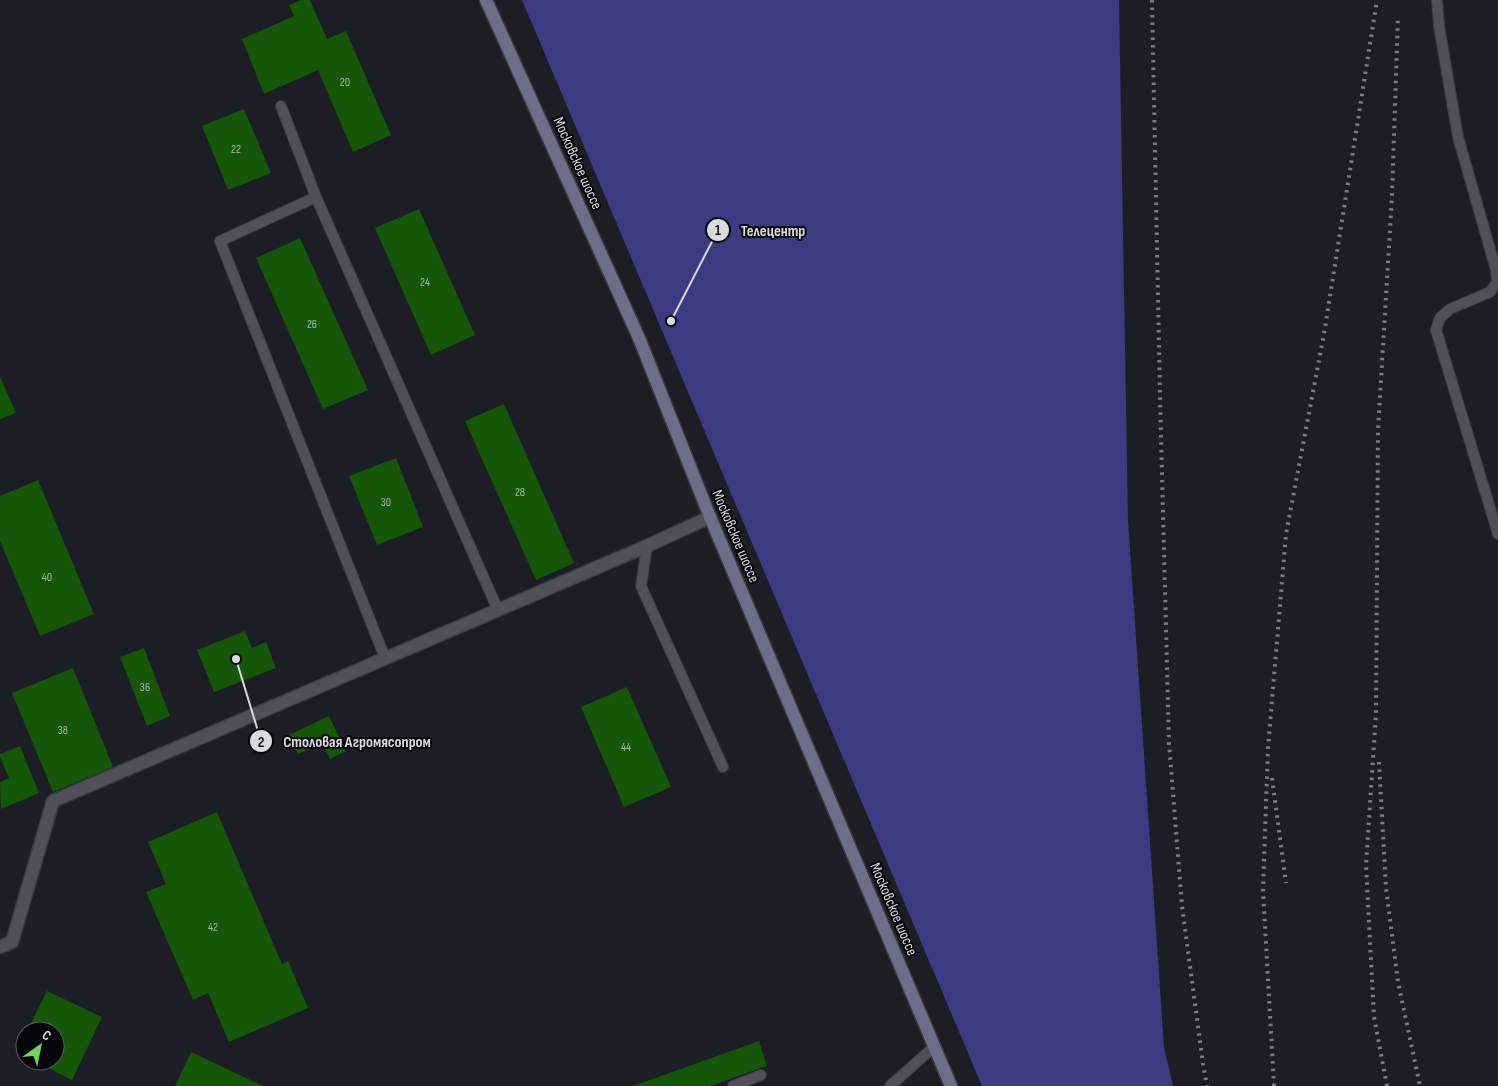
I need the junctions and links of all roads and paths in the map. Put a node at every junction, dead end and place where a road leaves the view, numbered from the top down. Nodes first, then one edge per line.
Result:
1 (486, 0) edge
2 (1437, 0) edge
3 (281, 106) dead end
4 (316, 197) junction
5 (710, 517) junction
6 (1498, 534) edge
7 (647, 546) junction
8 (498, 610) junction
9 (385, 658) junction
10 (722, 767) dead end
11 (0, 947) edge
12 (935, 1046) junction
13 (762, 1075) dead end
14 (733, 1086) edge
15 (890, 1086) edge
16 (952, 1086) edge

1 - 5 main road, Московское шоссе
2 - 6 lane
3 - 4 lane
4 - 8 lane
4 - 9 lane
5 - 7 street
5 - 12 main road, Московское шоссе
7 - 8 street
7 - 10 lane
8 - 9 street
9 - 11 street
12 - 15 lane
12 - 16 main road, Московское шоссе
13 - 14 lane

